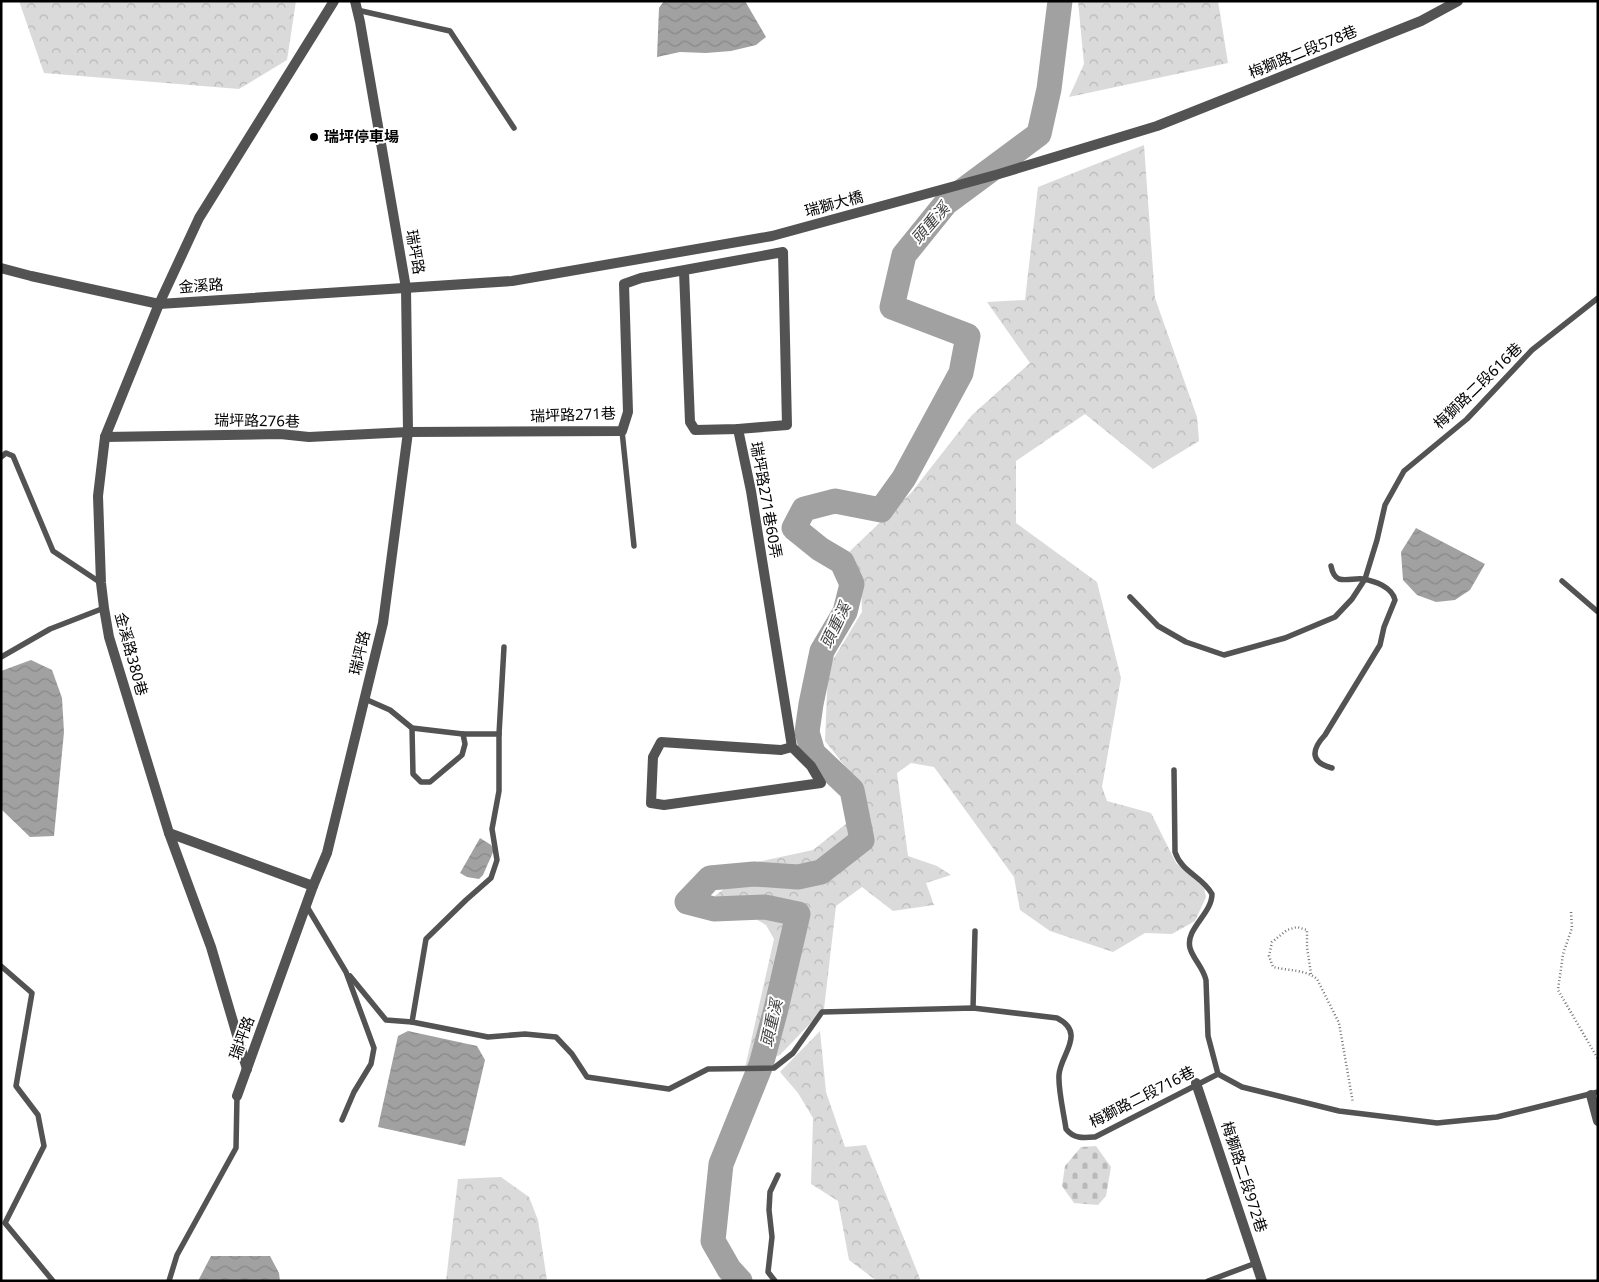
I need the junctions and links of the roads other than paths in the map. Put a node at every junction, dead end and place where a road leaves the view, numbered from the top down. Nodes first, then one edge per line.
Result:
1 (334, 1) edge
2 (1458, 1) edge
3 (356, 6) edge
4 (1157, 126) joint
5 (514, 128) dead end
6 (1, 268) edge
7 (684, 271) junction
8 (406, 288) junction
9 (1598, 298) edge
10 (158, 304) junction
11 (738, 429) junction
12 (622, 431) junction
13 (408, 432) junction
14 (106, 437) junction
15 (1, 456) edge
16 (634, 546) dead end
17 (1331, 566) dead end
18 (1365, 579) junction
19 (1562, 581) dead end
20 (101, 583) junction
21 (1130, 597) dead end
22 (104, 608) junction
23 (1598, 612) edge
24 (504, 646) dead end
25 (1, 657) edge
26 (365, 699) junction
27 (412, 728) junction
28 (463, 734) junction
29 (499, 734) junction
30 (792, 747) junction
31 (1332, 768) dead end
32 (1174, 770) dead end
33 (169, 833) junction
34 (312, 886) junction
35 (306, 905) junction
36 (975, 932) dead end
37 (1, 966) edge
38 (346, 972) junction
39 (973, 1008) junction
40 (412, 1022) junction
41 (247, 1069) junction
42 (1218, 1074) junction
43 (1196, 1083) junction
44 (1594, 1093) edge
45 (237, 1096) joint
46 (342, 1120) dead end
47 (1598, 1121) edge
48 (778, 1175) dead end
49 (1256, 1263) junction
50 (53, 1281) edge
51 (169, 1281) edge
52 (775, 1281) edge
53 (1208, 1281) edge
54 (1262, 1281) edge

1 - 10 street, 金溪路380巷
2 - 4 street, 梅獅路二段578巷
3 - 5 lane
3 - 8 street, 瑞坪路
4 - 8 street, 瑞獅大橋
6 - 10 street, 金溪路
7 - 11 street, 瑞坪路271巷60弄
7 - 11 street
7 - 12 street, 瑞坪路271巷
8 - 10 street, 金溪路
8 - 13 street, 瑞坪路
9 - 18 lane, 梅獅路二段616巷
10 - 14 street, 金溪路380巷
11 - 30 street, 瑞坪路271巷60弄
12 - 13 street, 瑞坪路271巷
12 - 16 lane
13 - 14 street, 瑞坪路276巷
13 - 26 street, 瑞坪路
14 - 20 street, 金溪路380巷
15 - 20 lane
17 - 18 lane
18 - 21 lane, 梅獅路二段616巷
18 - 31 lane
19 - 23 lane
20 - 22 street, 金溪路380巷
22 - 25 lane
22 - 33 street, 金溪路380巷
24 - 29 lane
26 - 27 lane
26 - 34 street, 瑞坪路
27 - 28 lane
27 - 28 lane
28 - 29 lane
29 - 40 lane
30 - 30 street
32 - 42 lane
33 - 34 street
33 - 41 street, 金溪路380巷
34 - 35 street, 瑞坪路
35 - 38 lane
35 - 41 street, 瑞坪路
36 - 39 lane
37 - 50 lane
38 - 40 lane
38 - 46 lane
39 - 40 lane, 梅獅路二段716巷
39 - 43 lane, 梅獅路二段716巷
41 - 45 street, 瑞坪路
42 - 43 lane, 梅獅路二段716巷
42 - 44 lane, 梅獅路二段716巷
43 - 49 street, 梅獅路二段972巷
44 - 47 street
45 - 51 lane, 瑞坪路
48 - 52 lane
49 - 53 lane
49 - 54 street, 梅獅路二段972巷

